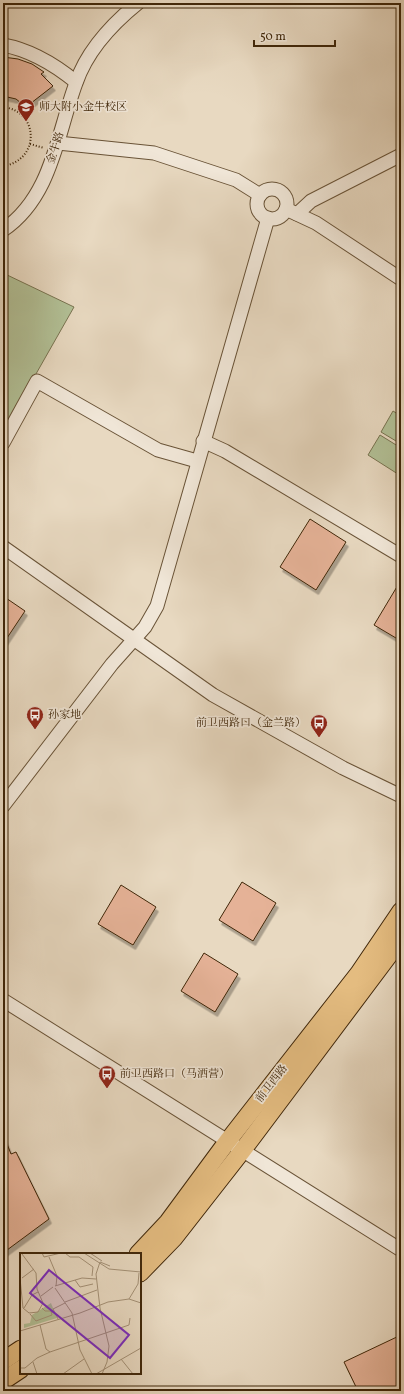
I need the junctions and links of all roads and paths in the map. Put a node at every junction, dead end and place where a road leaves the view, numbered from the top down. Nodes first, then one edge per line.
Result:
1 (138, 3) edge
2 (3, 45) edge
3 (76, 82) junction
4 (3, 106) edge
5 (58, 143) junction
6 (401, 155) edge
7 (3, 166) edge
8 (260, 195) junction
9 (291, 212) junction
10 (268, 218) junction
11 (3, 230) edge
12 (401, 279) edge
13 (203, 440) junction
14 (3, 443) edge
15 (197, 461) junction
16 (3, 547) edge
17 (401, 556) edge
18 (133, 639) junction
19 (401, 796) edge
20 (3, 806) edge
21 (401, 911) edge
22 (401, 939) edge
23 (3, 1000) edge
24 (227, 1142) junction
25 (242, 1151) junction
26 (401, 1250) edge
27 (139, 1253) edge
28 (141, 1273) edge
29 (20, 1350) edge
30 (3, 1360) edge
31 (20, 1370) edge
32 (3, 1381) edge

1 - 3 street, 金牛路
2 - 3 street
3 - 5 street, 金牛路
4 - 7 path
5 - 8 street
5 - 11 street, 金牛路
6 - 9 street
8 - 9 street
8 - 10 street
9 - 10 street
9 - 12 street
10 - 13 street
13 - 15 street
13 - 17 street
14 - 15 street
15 - 18 street
16 - 18 street
18 - 19 street
18 - 20 street
21 - 24 main road, 前卫西路
22 - 25 main road, 前卫西路
23 - 24 street
24 - 25 street
24 - 27 main road, 前卫西路
25 - 26 street
25 - 28 main road, 前卫西路
29 - 30 main road
31 - 32 main road

